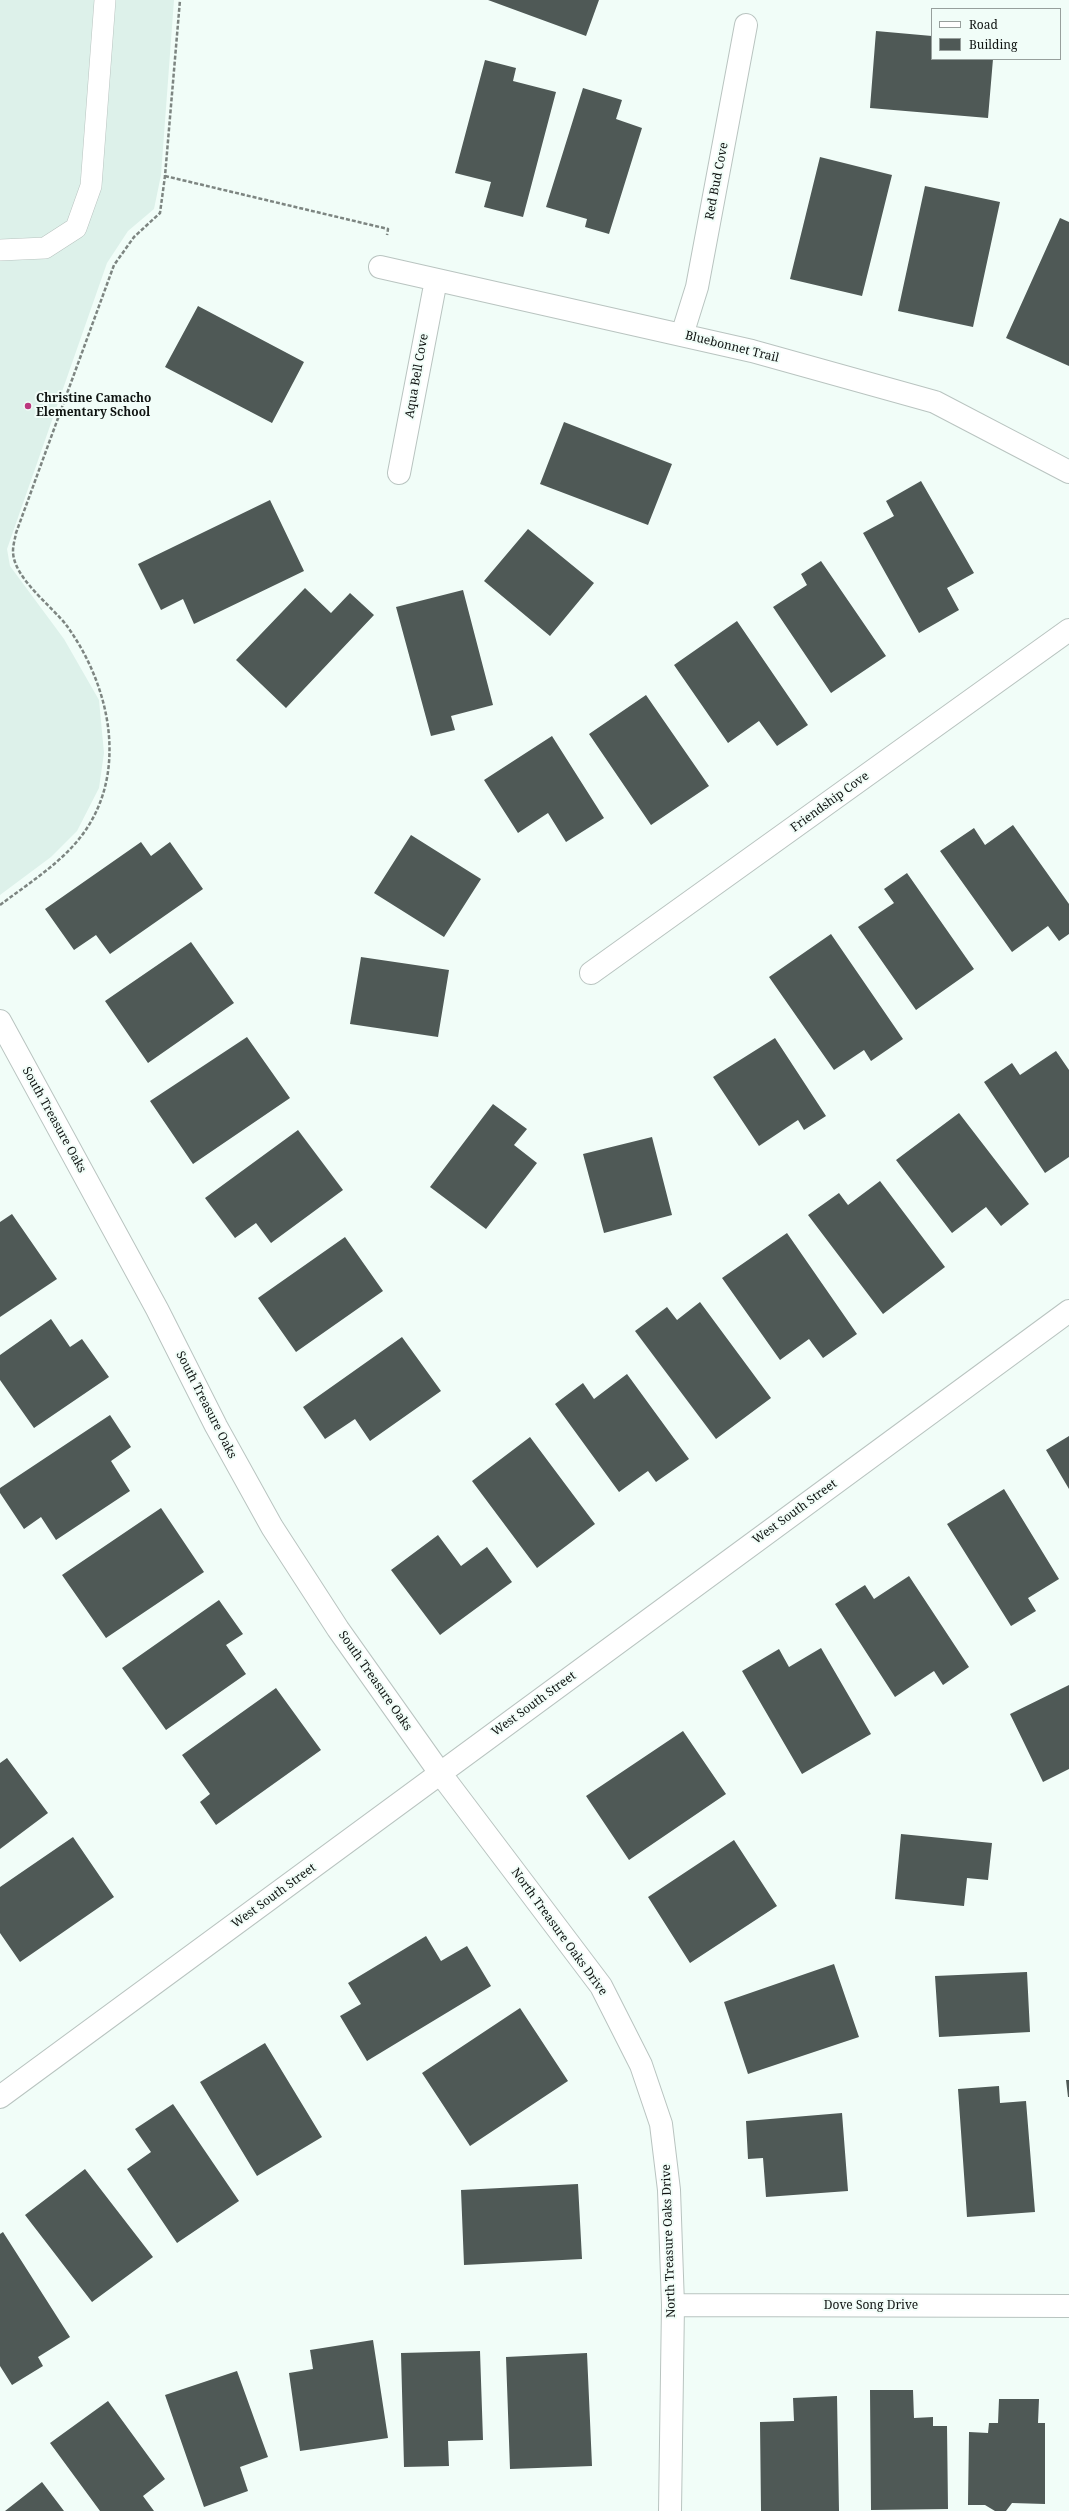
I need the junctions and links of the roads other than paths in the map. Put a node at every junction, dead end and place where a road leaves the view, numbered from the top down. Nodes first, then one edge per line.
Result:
1 (105, 0) edge
2 (746, 25) dead end
3 (0, 250) edge
4 (380, 267) dead end
5 (436, 280) junction
6 (682, 335) junction
7 (1069, 472) edge
8 (399, 474) dead end
9 (1069, 630) edge
10 (591, 973) dead end
11 (0, 1021) edge
12 (1069, 1311) edge
13 (440, 1774) junction
14 (0, 2098) edge
15 (673, 2305) junction
16 (1069, 2306) edge
17 (670, 2511) edge

1 - 3 lane
2 - 6 street, Red Bud Cove
4 - 5 street, Bluebonnet Trail
5 - 6 street, Bluebonnet Trail
5 - 8 street, Aqua Bell Cove
6 - 7 street, Bluebonnet Trail
9 - 10 street, Friendship Cove
11 - 13 street, South Treasure Oaks
12 - 13 street, West South Street
13 - 14 street, West South Street
13 - 15 street, North Treasure Oaks Drive
15 - 16 street, Dove Song Drive
15 - 17 street, North Treasure Oaks Drive

